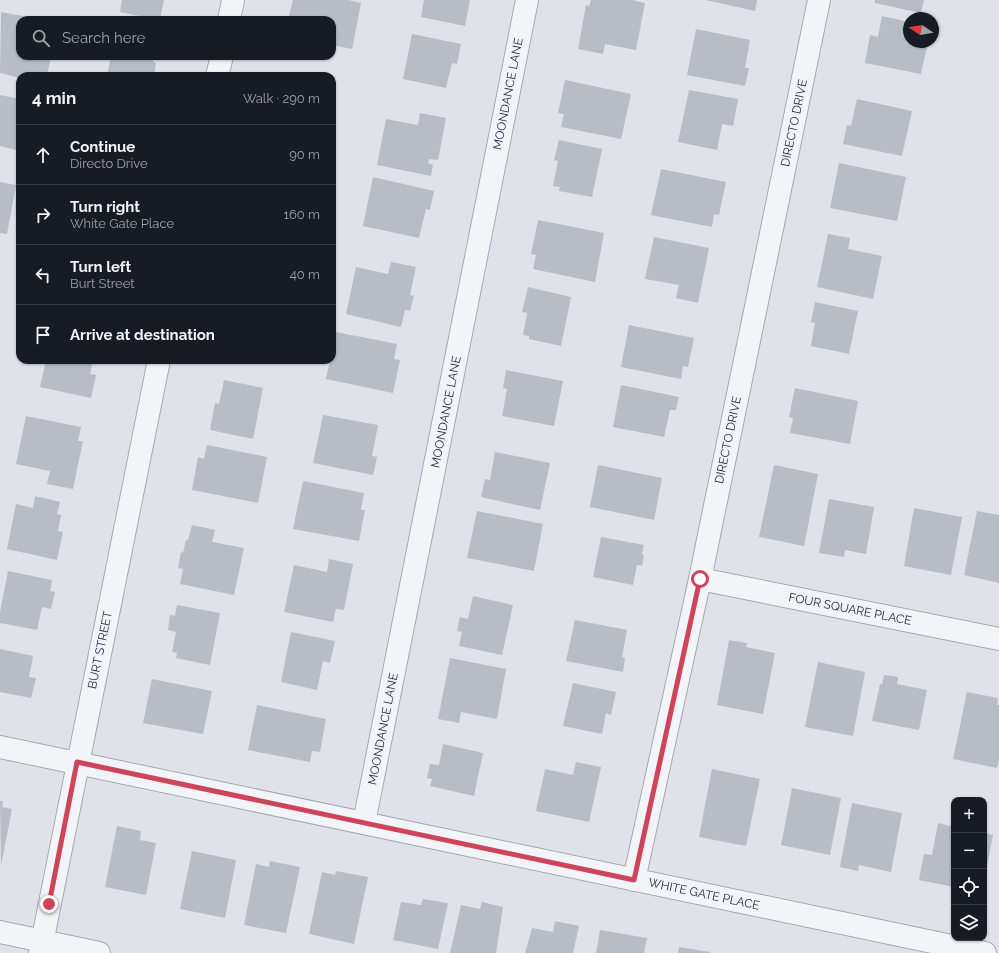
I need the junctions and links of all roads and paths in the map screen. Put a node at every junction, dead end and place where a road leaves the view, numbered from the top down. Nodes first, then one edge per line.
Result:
1 (233, 0) edge
2 (527, 0) edge
3 (819, 0) edge
4 (230, 16) edge
5 (221, 60) edge
6 (218, 72) edge
7 (158, 364) edge
8 (700, 579) junction
9 (999, 639) edge
10 (0, 747) edge
11 (77, 762) junction
12 (364, 823) junction
13 (634, 880) junction
14 (0, 932) edge
15 (41, 947) edge
16 (99, 953) edge
17 (985, 953) edge

1 - 4 street
2 - 12 street, MOONDANCE LANE
3 - 8 street, DIRECTO DRIVE
5 - 6 street
7 - 11 street, BURT STREET
8 - 9 street, FOUR SQUARE PLACE
8 - 13 street, DIRECTO DRIVE
10 - 11 street, WHITE GATE PLACE
11 - 12 street, WHITE GATE PLACE
11 - 15 street, BURT STREET
12 - 13 street, WHITE GATE PLACE
13 - 17 street, WHITE GATE PLACE
14 - 15 street
15 - 16 street

